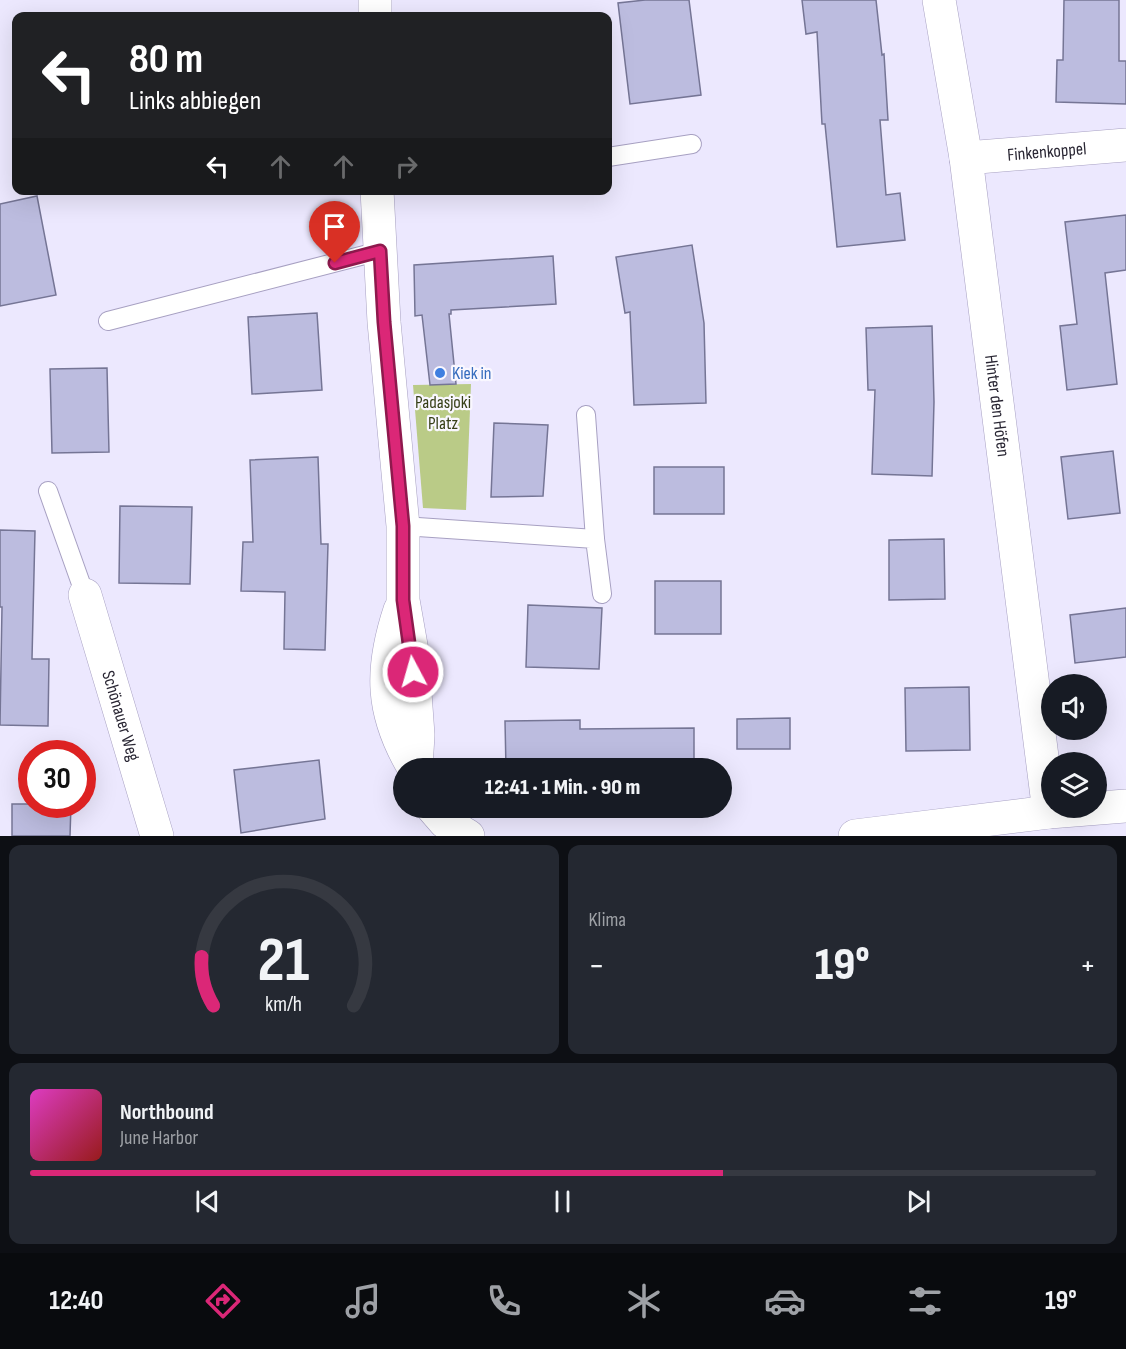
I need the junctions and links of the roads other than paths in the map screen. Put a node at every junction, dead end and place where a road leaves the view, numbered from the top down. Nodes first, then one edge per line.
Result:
1 (939, 0) edge
2 (692, 144) dead end
3 (1126, 145) edge
4 (612, 156) edge
5 (966, 158) junction
6 (377, 195) edge
7 (380, 251) junction
8 (108, 321) dead end
9 (586, 415) dead end
10 (48, 491) dead end
11 (403, 526) junction
12 (595, 539) junction
13 (602, 594) dead end
14 (85, 596) joint
15 (1041, 756) edge
16 (416, 758) edge
17 (1126, 806) edge
18 (1107, 807) edge
19 (1041, 813) edge
20 (950, 831) edge
21 (158, 836) edge
22 (855, 836) edge

1 - 5 street, Hinter den Höfen
2 - 4 lane
3 - 5 street, Finkenkoppel
5 - 15 street, Hinter den Höfen
6 - 7 street
7 - 8 lane
7 - 11 street
9 - 12 lane
10 - 14 lane
11 - 12 lane
11 - 16 street
12 - 13 lane
14 - 21 street, Schönauer Weg
17 - 18 street
19 - 20 street
20 - 22 street

